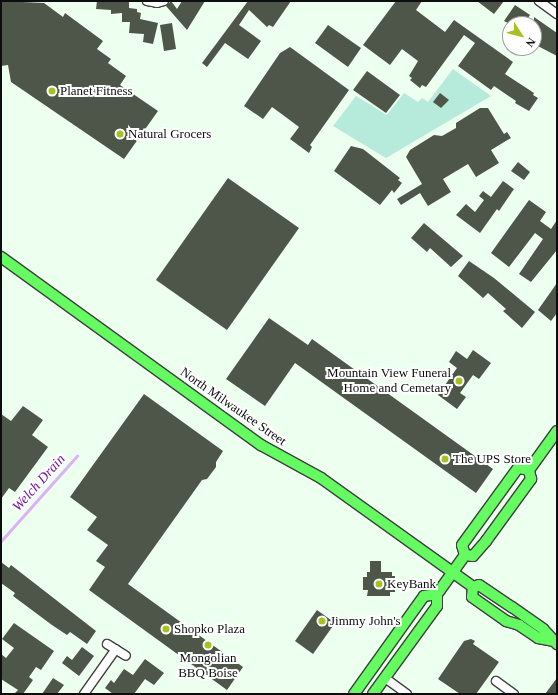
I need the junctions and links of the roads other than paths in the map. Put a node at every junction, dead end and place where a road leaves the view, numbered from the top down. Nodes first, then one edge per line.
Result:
1 (147, 1) edge
2 (164, 1) edge
3 (539, 1) edge
4 (557, 14) edge
5 (1, 257) edge
6 (557, 431) edge
7 (530, 470) junction
8 (464, 555) junction
9 (453, 571) junction
10 (473, 587) junction
11 (437, 594) junction
12 (555, 643) edge
13 (107, 644) dead end
14 (116, 650) junction
15 (126, 656) dead end
16 (385, 678) junction
17 (496, 681) dead end
18 (84, 694) edge
19 (354, 694) edge
20 (373, 694) edge
21 (407, 694) edge
22 (514, 694) edge

1 - 2 street
3 - 4 street
5 - 9 main road, North Milwaukee Street
6 - 7 main road
7 - 8 main road
7 - 8 main road
8 - 9 main road
9 - 10 main road, North Milwaukee Street
9 - 11 main road
10 - 12 main road, North Milwaukee Street
10 - 12 main road, North Milwaukee Street
11 - 16 main road
11 - 19 main road
13 - 14 street
14 - 15 street
14 - 18 street
16 - 20 main road
16 - 21 street
17 - 22 street

